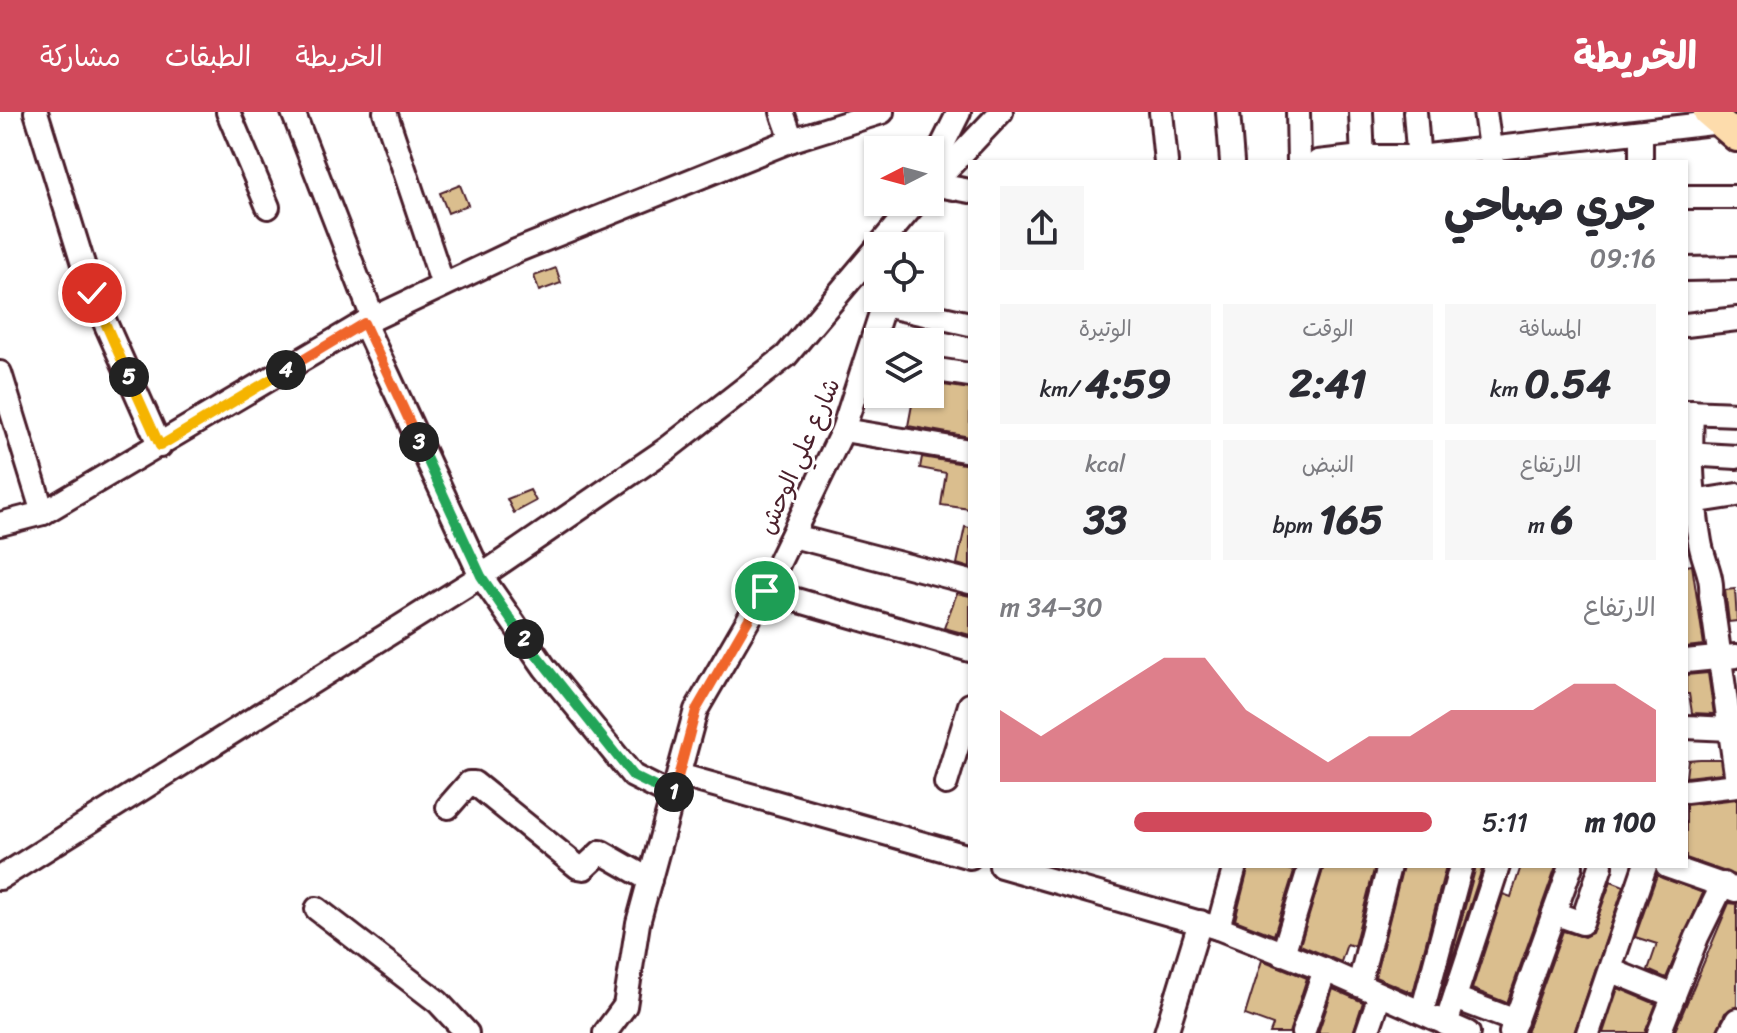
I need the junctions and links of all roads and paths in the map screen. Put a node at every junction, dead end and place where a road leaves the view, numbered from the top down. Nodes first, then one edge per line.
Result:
1 (36, 112) edge
2 (228, 112) edge
3 (293, 112) edge
4 (385, 112) edge
5 (782, 112) edge
6 (959, 112) edge
7 (1001, 112) edge
8 (1161, 112) edge
9 (1228, 112) edge
10 (1298, 112) edge
11 (1361, 112) edge
12 (1415, 112) edge
13 (1485, 112) edge
14 (875, 113) edge
15 (1722, 124) edge
16 (1641, 133) junction
17 (792, 140) junction
18 (944, 148) edge
19 (1491, 154) edge
20 (1362, 159) edge
21 (1419, 159) edge
22 (1166, 160) edge
23 (1232, 160) edge
24 (1299, 160) edge
25 (1641, 160) edge
26 (944, 167) edge
27 (944, 184) edge
28 (968, 190) edge
29 (1688, 197) edge
30 (1737, 197) edge
31 (268, 207) dead end
32 (903, 216) edge
33 (890, 232) edge
34 (864, 263) edge
35 (1737, 268) edge
36 (1688, 269) edge
37 (443, 285) junction
38 (926, 312) edge
39 (1737, 319) edge
40 (368, 321) junction
41 (968, 323) edge
42 (1688, 325) edge
43 (944, 371) edge
44 (0, 373) edge
45 (968, 375) edge
46 (864, 382) edge
47 (1689, 412) edge
48 (1737, 414) edge
49 (843, 430) junction
50 (160, 446) junction
51 (968, 451) edge
52 (1688, 454) edge
53 (1737, 457) edge
54 (1737, 495) edge
55 (1690, 502) edge
56 (43, 513) junction
57 (0, 524) edge
58 (793, 536) junction
59 (481, 576) junction
60 (968, 581) edge
61 (765, 591) junction
62 (968, 649) edge
63 (1730, 656) edge
64 (1688, 661) edge
65 (968, 712) edge
66 (1688, 727) edge
67 (1730, 729) junction
68 (946, 783) dead end
69 (1737, 783) edge
70 (676, 785) junction
71 (1688, 791) edge
72 (448, 807) dead end
73 (968, 857) edge
74 (1008, 868) edge
75 (1234, 868) edge
76 (1309, 868) edge
77 (1388, 868) edge
78 (1461, 868) edge
79 (1497, 868) edge
80 (1570, 868) edge
81 (1600, 868) edge
82 (1644, 868) edge
83 (1677, 868) edge
84 (0, 878) edge
85 (650, 880) junction
86 (1730, 887) edge
87 (317, 909) dead end
88 (1554, 913) junction
89 (1209, 925) junction
90 (1283, 954) junction
91 (1325, 970) junction
92 (1610, 970) junction
93 (1359, 985) junction
94 (1380, 995) junction
95 (1674, 996) junction
96 (1455, 998) junction
97 (1435, 1022) edge
98 (1514, 1027) edge
99 (467, 1033) edge
100 (605, 1033) edge
101 (1166, 1033) edge
102 (1303, 1033) edge
103 (1367, 1033) edge
104 (1468, 1033) edge
105 (1588, 1033) edge
106 (1659, 1033) edge

1 - 50 street
2 - 31 street
3 - 40 street
4 - 37 street
5 - 17 street
6 - 18 street
7 - 26 street
8 - 22 street
9 - 23 street
10 - 24 street
11 - 20 street
12 - 21 street
13 - 19 street
14 - 17 street
15 - 16 street
16 - 19 street
16 - 25 street
17 - 37 street
19 - 21 street
20 - 21 street
27 - 28 street
29 - 30 street
32 - 33 street
34 - 59 street
35 - 36 street
37 - 40 street
38 - 41 street
39 - 42 street
40 - 50 street
40 - 59 street
43 - 45 street
44 - 56 street
46 - 49 street, شارع علي الوحش
47 - 48 street
47 - 52 street
49 - 51 street
49 - 58 street, شارع علي الوحش
50 - 56 street
52 - 53 street
52 - 55 street
54 - 55 street
55 - 63 street
56 - 57 street
58 - 60 street
58 - 61 street, شارع علي الوحش
59 - 70 street
59 - 84 street
61 - 62 street
61 - 70 street, شارع علي الوحش
63 - 64 street
63 - 67 street
65 - 68 street
66 - 67 street
67 - 69 street
69 - 71 street
70 - 73 street
70 - 85 street, شارع علي الوحش
72 - 85 street
74 - 89 street
75 - 89 street
76 - 90 street
77 - 93 street
78 - 97 street
79 - 96 street
80 - 88 street
81 - 88 street
82 - 92 street
83 - 86 street
85 - 100 street, شارع علي الوحش
86 - 95 street
87 - 99 street
88 - 98 street
89 - 90 street
89 - 101 street
90 - 91 street
91 - 93 street
91 - 102 street
92 - 95 street
92 - 105 street
93 - 94 street
94 - 97 street
94 - 103 street
95 - 106 street
96 - 97 street
96 - 98 street
97 - 104 street

